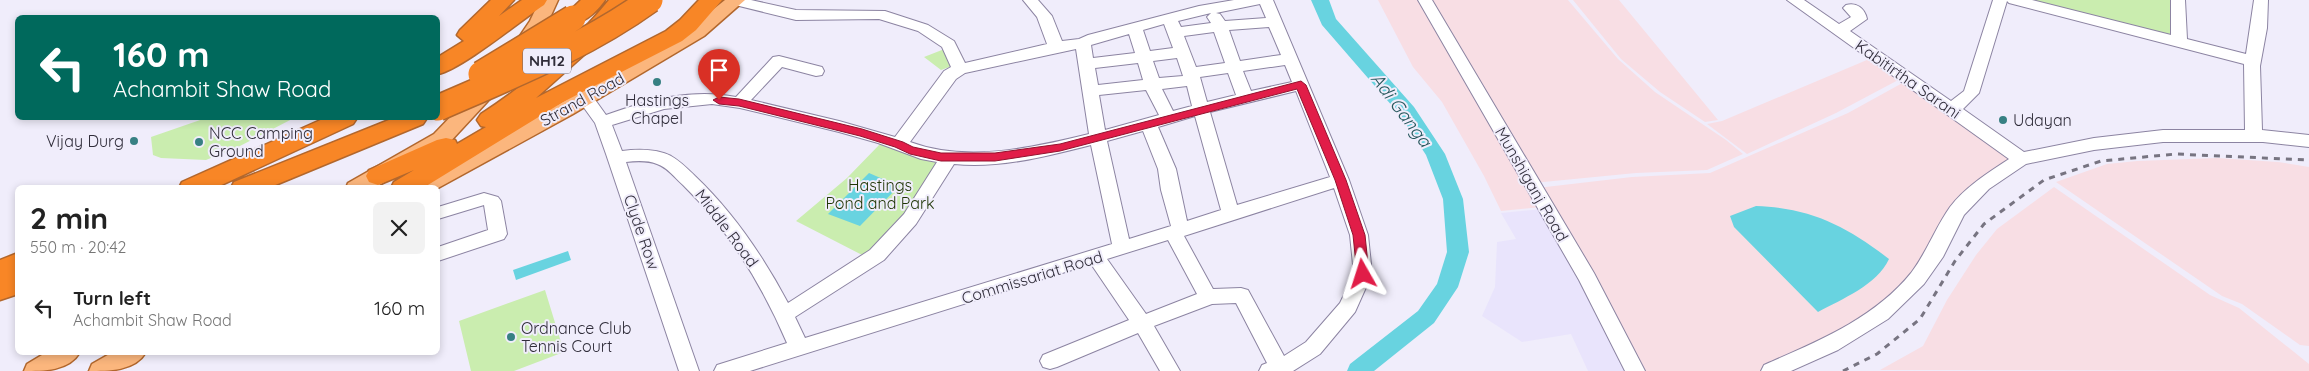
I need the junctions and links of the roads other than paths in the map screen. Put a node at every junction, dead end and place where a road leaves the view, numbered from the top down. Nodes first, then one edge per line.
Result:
1 (503, 0) edge
2 (594, 0) edge
3 (620, 0) edge
4 (650, 0) edge
5 (711, 0) edge
6 (736, 0) edge
7 (1030, 0) edge
8 (1259, 0) edge
9 (1266, 0) edge
10 (1425, 0) edge
11 (1794, 0) edge
12 (2000, 0) edge
13 (2014, 0) edge
14 (2178, 0) edge
15 (2261, 0) edge
16 (544, 3) edge
17 (1851, 8) dead end
18 (1210, 9) junction
19 (1275, 22) junction
20 (1173, 26) junction
21 (1220, 26) junction
22 (1135, 29) junction
23 (1839, 31) junction
24 (1083, 43) junction
25 (2179, 43) junction
26 (1056, 47) junction
27 (1183, 52) junction
28 (440, 56) edge
29 (1144, 57) junction
30 (1290, 59) junction
31 (2253, 62) junction
32 (1086, 64) junction
33 (440, 66) edge
34 (1234, 66) junction
35 (960, 68) junction
36 (816, 71) dead end
37 (1192, 76) junction
38 (1153, 85) junction
39 (1301, 85) junction
40 (1091, 91) junction
41 (440, 94) edge
42 (585, 98) junction
43 (1244, 98) junction
44 (739, 103) junction
45 (440, 107) edge
46 (1202, 109) junction
47 (1952, 109) junction
48 (1169, 118) junction
49 (339, 120) edge
50 (387, 120) edge
51 (410, 120) edge
52 (603, 122) junction
53 (1149, 125) junction
54 (2254, 136) junction
55 (1098, 138) junction
56 (2309, 141) edge
57 (899, 144) junction
58 (949, 157) junction
59 (617, 158) junction
60 (2021, 160) junction
61 (378, 176) junction
62 (1340, 180) junction
63 (198, 185) edge
64 (248, 185) edge
65 (362, 185) edge
66 (408, 185) edge
67 (427, 185) edge
68 (440, 212) edge
69 (1231, 215) junction
70 (1177, 232) junction
71 (1122, 249) junction
72 (440, 253) edge
73 (1096, 257) junction
74 (15, 264) edge
75 (0, 271) edge
76 (15, 283) edge
77 (0, 290) edge
78 (1208, 297) junction
79 (786, 314) junction
80 (1142, 324) junction
81 (799, 348) junction
82 (129, 355) edge
83 (63, 359) edge
84 (1050, 361) dead end
85 (1275, 370) edge
86 (36, 371) edge
87 (100, 371) edge
88 (689, 371) edge
89 (724, 371) edge
90 (1170, 371) edge
91 (1636, 371) edge
92 (1771, 371) edge

1 - 28 highway
2 - 41 highway, bridge
3 - 61 highway
4 - 45 highway, NH12, bridge
5 - 66 highway
6 - 35 street
6 - 42 main road, Strand Road
7 - 26 street
8 - 18 street
9 - 19 street
10 - 91 street, Munshiganj Road
11 - 23 street, Kabitirtha Sarani
12 - 47 street
13 - 25 street
14 - 25 street
15 - 31 street
16 - 33 highway
16 - 61 main road
17 - 23 street
18 - 20 street
18 - 21 street
19 - 21 street
19 - 30 street
20 - 21 street
20 - 22 street
20 - 27 street
21 - 34 street
22 - 24 street
22 - 29 street
23 - 47 street, Kabitirtha Sarani
24 - 26 street
24 - 32 street
25 - 31 street
26 - 35 street
27 - 29 street
27 - 37 street
29 - 32 street
29 - 38 street
30 - 34 street
30 - 39 street
31 - 54 street
32 - 40 street
34 - 37 street
34 - 43 street
35 - 57 street
36 - 44 street
37 - 38 street
37 - 46 street
38 - 40 street
38 - 48 street
39 - 43 street
39 - 62 street
40 - 55 street
42 - 52 street, Clyde Row
42 - 67 main road, Strand Road
43 - 46 street
44 - 52 street
44 - 57 street
46 - 48 street
46 - 69 street
47 - 60 street, Kabitirtha Sarani
48 - 53 street
49 - 63 highway
50 - 64 highway
51 - 64 highway
52 - 59 street, Clyde Row
53 - 55 street
53 - 70 street
54 - 56 street
54 - 60 street
55 - 58 street
55 - 71 street
57 - 58 street
58 - 79 street
59 - 79 street, Middle Road
59 - 88 street, Clyde Row
60 - 92 street
61 - 65 main road
62 - 69 street, Commissariat Road
62 - 85 street
68 - 72 street
69 - 70 street, Commissariat Road
70 - 71 street, Commissariat Road
70 - 78 street
71 - 73 street, Commissariat Road
73 - 80 street
73 - 81 street, Commissariat Road
74 - 75 highway
76 - 77 highway
78 - 80 street
78 - 85 street
79 - 81 street, Middle Road
80 - 84 street
80 - 90 street
81 - 89 street, Commissariat Road
82 - 87 main road
83 - 86 main road

